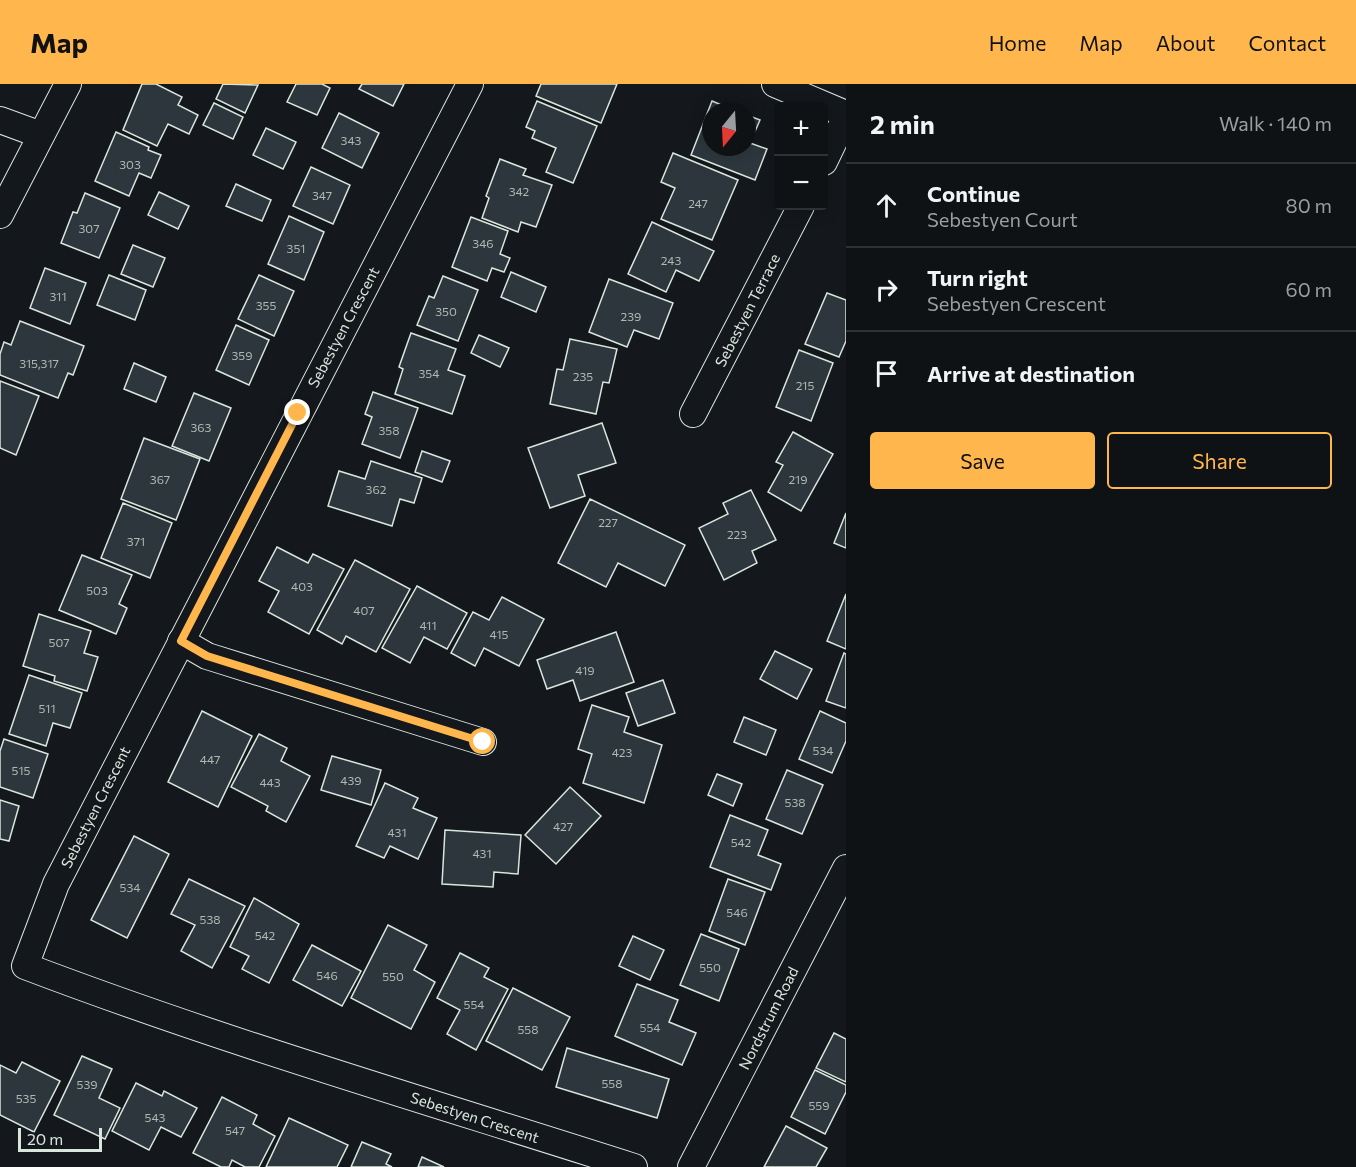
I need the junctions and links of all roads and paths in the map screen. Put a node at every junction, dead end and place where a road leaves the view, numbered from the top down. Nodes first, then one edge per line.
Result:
1 (69, 84) edge
2 (470, 84) edge
3 (775, 84) edge
4 (846, 115) edge
5 (0, 120) edge
6 (42, 135) junction
7 (827, 156) edge
8 (799, 210) edge
9 (0, 215) edge
10 (693, 414) dead end
11 (181, 641) junction
12 (483, 742) dead end
13 (846, 868) edge
14 (634, 1167) edge
15 (691, 1167) edge

1 - 6 street
2 - 11 street, Sebestyen Crescent
3 - 4 street
4 - 7 street
5 - 6 street
6 - 9 street
8 - 10 street, Sebestyen Terrace
11 - 12 street
11 - 14 street, Sebestyen Crescent
13 - 15 street, Nordstrum Road

